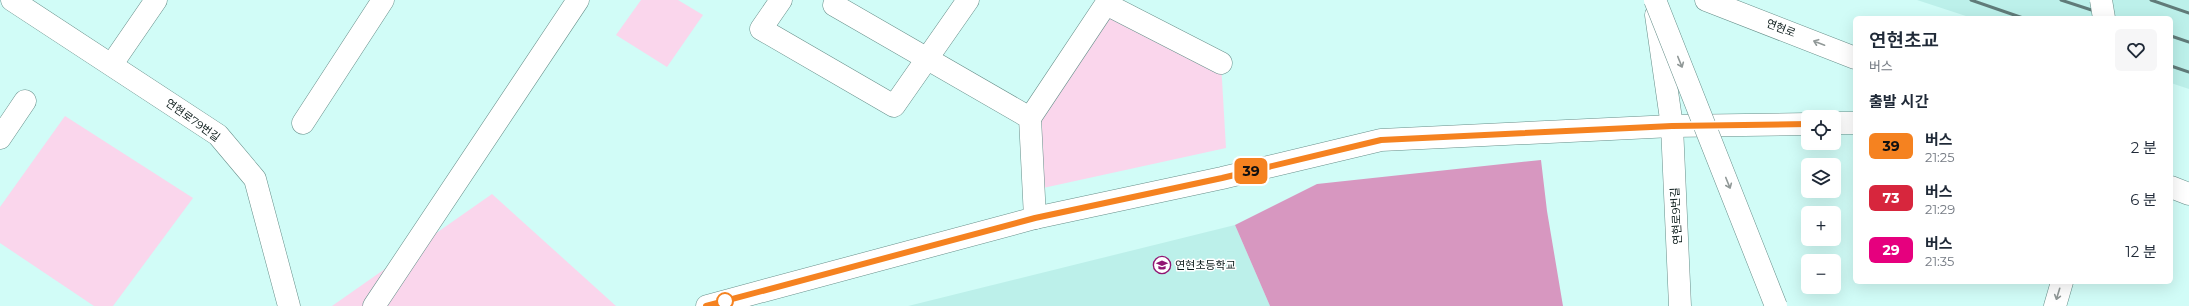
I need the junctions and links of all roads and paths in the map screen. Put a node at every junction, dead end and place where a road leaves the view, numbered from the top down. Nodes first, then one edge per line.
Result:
1 (12, 0) edge
2 (156, 0) edge
3 (383, 0) edge
4 (578, 0) edge
5 (968, 0) edge
6 (1655, 0) edge
7 (1706, 0) edge
8 (2101, 0) edge
9 (778, 1) edge
10 (834, 5) dead end
11 (2104, 16) edge
12 (1853, 57) edge
13 (927, 59) junction
14 (1221, 63) dead end
15 (112, 64) junction
16 (25, 101) dead end
17 (1030, 118) junction
18 (303, 123) dead end
19 (1841, 123) edge
20 (1853, 123) edge
21 (1801, 124) edge
22 (1672, 126) junction
23 (0, 138) edge
24 (2173, 188) edge
25 (2189, 194) edge
26 (1035, 218) junction
27 (2061, 284) edge
28 (289, 306) edge
29 (374, 306) edge
30 (706, 306) edge
31 (1680, 306) edge
32 (1776, 306) edge
33 (2055, 306) edge

1 - 15 main road, 연현로79번길
2 - 15 main road
3 - 18 main road
4 - 29 main road
5 - 13 main road
6 - 22 main road, 연현로9번길
6 -> 32 main road, bridge
12 -> 7 main road, 연현로
8 - 11 main road, bridge
9 - 13 main road
10 - 13 main road
13 - 17 main road
14 - 17 main road
15 - 28 main road, 연현로79번길
16 - 23 main road
17 - 26 main road
19 - 20 main road
21 - 22 main road
22 - 26 main road
22 - 31 main road, 연현로9번길
24 - 25 main road
26 - 30 main road
27 -> 33 main road

